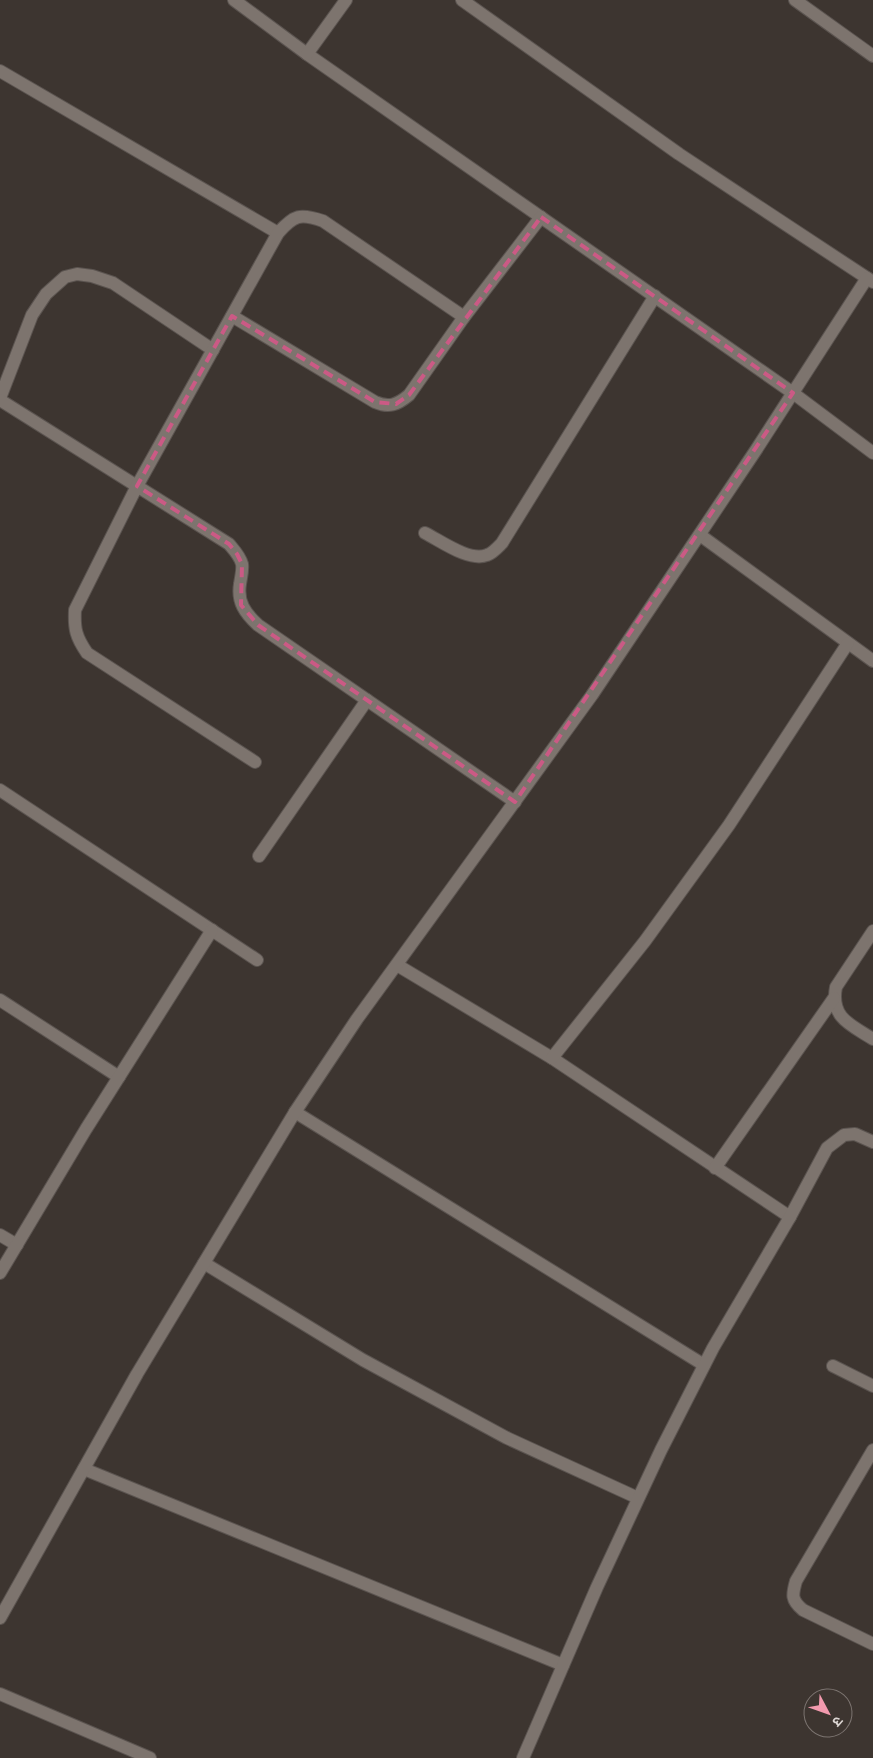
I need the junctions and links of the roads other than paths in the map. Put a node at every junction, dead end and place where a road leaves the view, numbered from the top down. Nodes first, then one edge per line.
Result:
1 (234, 0) edge
2 (346, 0) edge
3 (462, 0) edge
4 (795, 0) edge
5 (308, 54) junction
6 (873, 56) edge
7 (0, 71) edge
8 (541, 217) junction
9 (278, 233) junction
10 (870, 280) edge
11 (655, 296) junction
12 (232, 316) junction
13 (464, 317) junction
14 (213, 350) junction
15 (793, 393) junction
16 (0, 399) edge
17 (873, 453) edge
18 (137, 486) junction
19 (425, 533) dead end
20 (700, 534) junction
21 (848, 643) junction
22 (873, 661) edge
23 (367, 700) junction
24 (255, 762) dead end
25 (0, 790) edge
26 (514, 802) junction
27 (260, 856) dead end
28 (212, 930) junction
29 (873, 931) edge
30 (257, 960) dead end
31 (397, 965) junction
32 (834, 998) junction
33 (0, 1000) edge
34 (873, 1039) edge
35 (552, 1058) junction
36 (119, 1077) junction
37 (295, 1112) junction
38 (873, 1142) edge
39 (715, 1168) junction
40 (790, 1217) junction
41 (0, 1235) edge
42 (17, 1245) junction
43 (204, 1263) junction
44 (0, 1273) edge
45 (704, 1365) junction
46 (833, 1366) dead end
47 (873, 1386) edge
48 (873, 1450) edge
49 (84, 1469) junction
50 (638, 1498) junction
51 (0, 1618) edge
52 (873, 1644) edge
53 (563, 1665) junction
54 (0, 1694) edge
55 (150, 1758) edge
56 (523, 1758) edge

1 - 5 street
2 - 5 street
3 - 10 street
4 - 6 street
5 - 8 street
7 - 9 street
8 - 11 street
8 - 13 street
9 - 12 street
9 - 13 street
10 - 15 street
11 - 15 street
11 - 19 street
12 - 13 street
12 - 14 street
14 - 16 street
14 - 18 street
15 - 17 street
15 - 20 street
16 - 18 street
18 - 23 street
18 - 24 street
20 - 21 street
20 - 26 street
21 - 22 street
21 - 35 street
23 - 26 street
23 - 27 street
25 - 28 street
26 - 31 street
28 - 30 street
28 - 36 street
29 - 32 street
31 - 35 street
31 - 37 street
32 - 34 street
32 - 39 street
33 - 36 street
35 - 39 street
36 - 42 street
37 - 43 street
37 - 45 street
38 - 40 street
39 - 40 street
40 - 45 street
41 - 42 street
42 - 44 street
43 - 49 street
43 - 50 street
45 - 50 street
46 - 47 street
48 - 52 street
49 - 51 street
49 - 53 street
50 - 53 street
53 - 56 street
54 - 55 street

